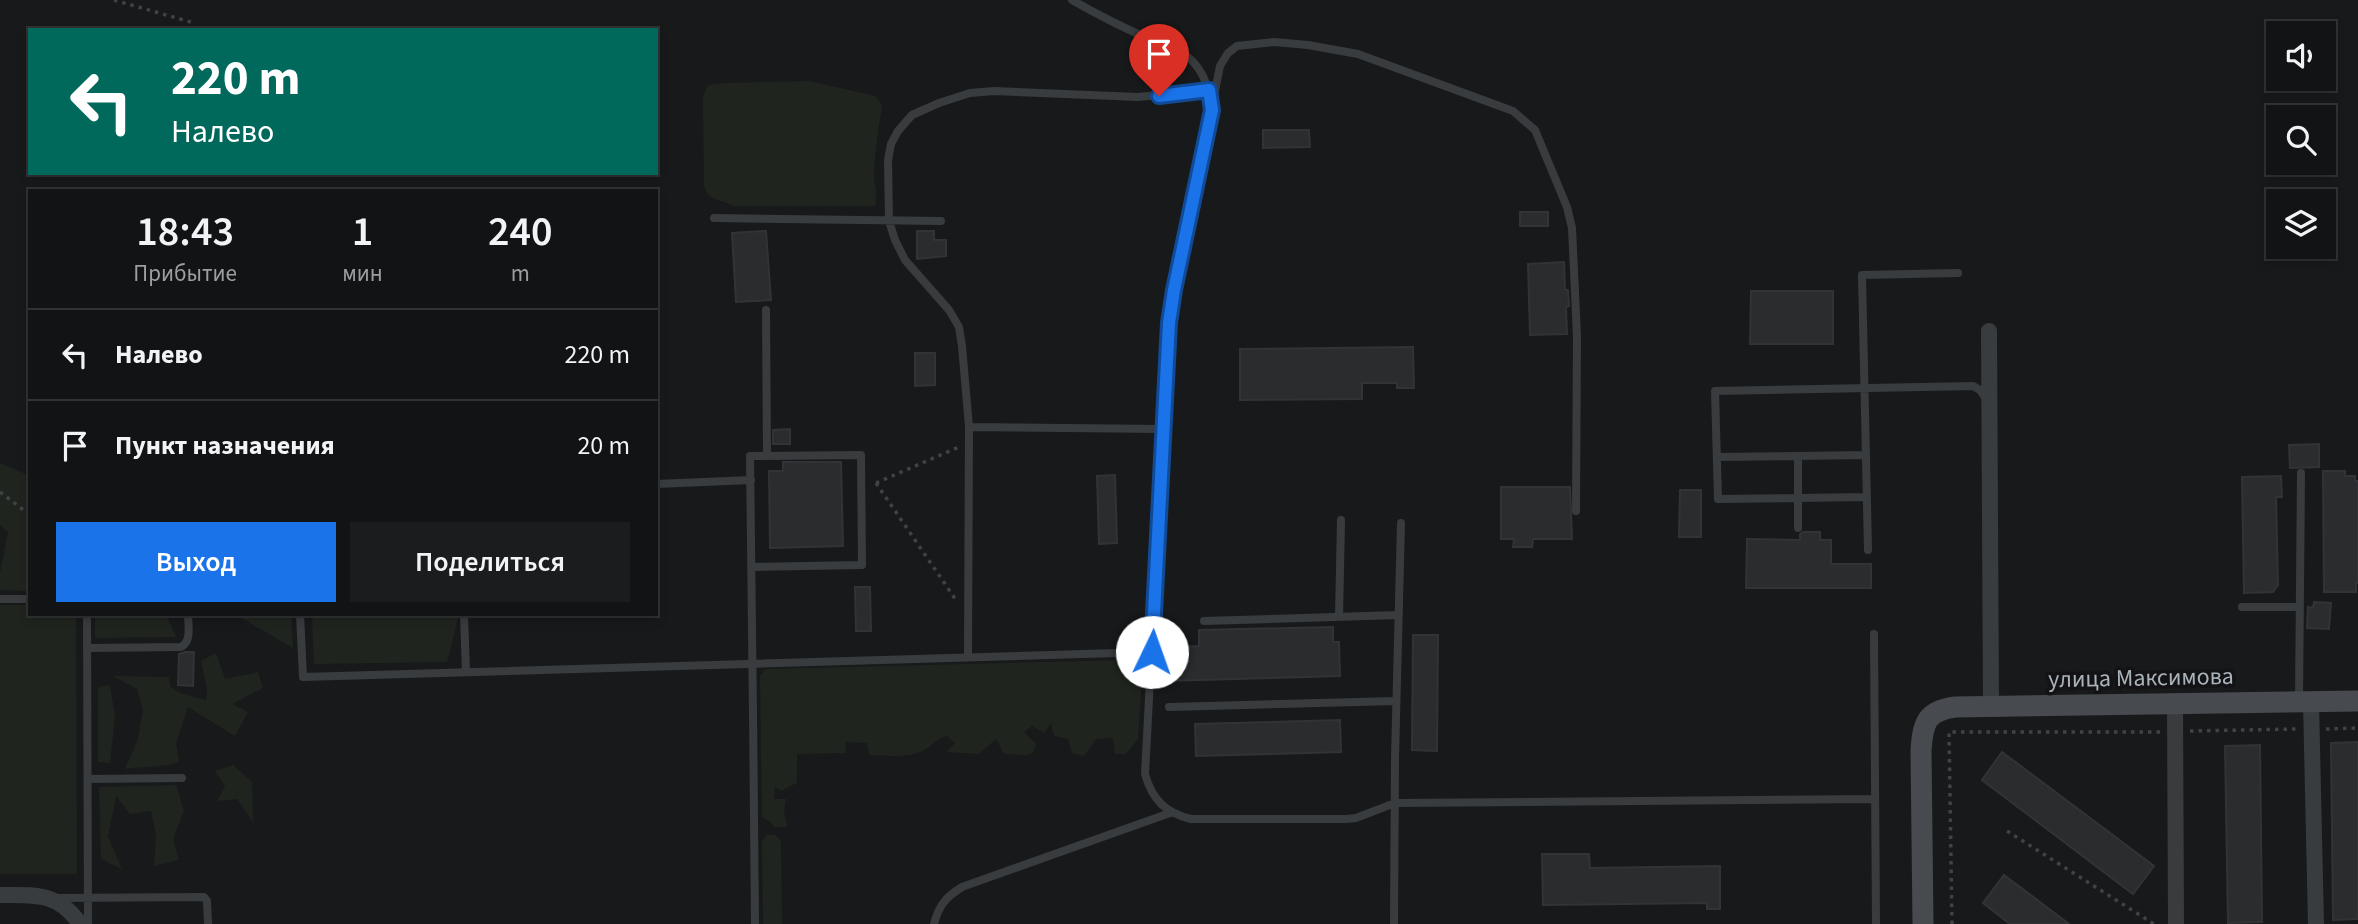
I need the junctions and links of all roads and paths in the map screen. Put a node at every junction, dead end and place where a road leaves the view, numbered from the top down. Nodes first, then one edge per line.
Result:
1 (114, 0) edge
2 (1072, 0) edge
3 (194, 23) dead end
4 (1209, 90) junction
5 (1212, 110) junction
6 (715, 218) dead end
7 (889, 220) junction
8 (941, 221) dead end
9 (1958, 273) dead end
10 (766, 310) dead end
11 (1989, 331) dead end
12 (1865, 388) junction
13 (1989, 405) junction
14 (969, 427) junction
15 (1163, 429) junction
16 (968, 443) junction
17 (767, 456) junction
18 (1798, 456) junction
19 (1866, 456) junction
20 (1717, 457) junction
21 (2301, 473) dead end
22 (751, 480) junction
23 (876, 483) junction
24 (658, 484) edge
25 (862, 489) junction
26 (0, 492) edge
27 (1867, 497) junction
28 (1798, 498) junction
29 (1576, 511) dead end
30 (28, 513) edge
31 (1341, 520) dead end
32 (1401, 523) dead end
33 (1798, 528) dead end
34 (1868, 550) dead end
35 (751, 567) junction
36 (0, 599) edge
37 (28, 599) edge
38 (2242, 607) dead end
39 (2299, 607) junction
40 (1399, 615) junction
41 (87, 616) edge
42 (188, 616) edge
43 (300, 616) edge
44 (464, 616) edge
45 (967, 616) junction
46 (1339, 617) junction
47 (1204, 621) dead end
48 (1874, 634) dead end
49 (88, 648) junction
50 (1152, 652) junction
51 (968, 657) junction
52 (752, 664) junction
53 (467, 672) junction
54 (1396, 701) junction
55 (2358, 701) edge
56 (2305, 702) junction
57 (2175, 704) junction
58 (1991, 706) junction
59 (1169, 707) dead end
60 (2358, 728) edge
61 (2312, 729) junction
62 (2176, 732) junction
63 (182, 778) dead end
64 (88, 779) junction
65 (1875, 799) junction
66 (1395, 803) junction
67 (1170, 813) junction
68 (2007, 831) dead end
69 (0, 895) edge
70 (50, 898) junction
71 (88, 898) junction
72 (80, 924) edge
73 (88, 924) edge
74 (208, 924) edge
75 (755, 924) edge
76 (934, 924) edge
77 (1394, 924) edge
78 (1876, 924) edge
79 (1923, 924) edge
80 (1951, 924) edge
81 (2154, 924) edge
82 (2176, 924) edge
83 (2316, 924) edge

1 - 3 path
2 - 4 lane
4 - 5 lane
4 - 7 lane
5 - 15 lane
5 - 29 lane
6 - 7 lane
7 - 8 lane
7 - 14 lane
9 - 12 lane
10 - 17 lane
11 - 13 street
12 - 13 lane
12 - 19 lane
12 - 20 lane
13 - 58 street
14 - 15 lane
14 - 16 lane
15 - 50 lane
16 - 23 path
16 - 45 lane
17 - 22 lane
17 - 25 lane
18 - 19 lane
18 - 20 lane
18 - 28 lane
19 - 27 lane
20 - 28 lane
21 - 39 lane
22 - 24 lane
22 - 35 lane
23 - 25 path
23 - 45 path
25 - 35 lane
26 - 30 path
27 - 28 lane
27 - 34 lane
28 - 33 lane
31 - 46 lane
32 - 40 lane
35 - 52 lane
36 - 37 lane
38 - 39 lane
39 - 56 lane
40 - 46 lane
40 - 54 lane
41 - 49 lane
42 - 49 lane
43 - 53 lane
44 - 53 lane
45 - 51 lane
46 - 47 lane
48 - 65 lane
49 - 64 lane
50 - 51 lane
50 - 67 lane
51 - 52 lane
52 - 53 lane
52 - 75 lane
54 - 59 lane
54 - 66 lane
55 - 56 street, улица Максимова
56 - 57 street, улица Максимова
56 - 61 street
57 - 58 street, улица Максимова
57 - 62 street
58 - 79 street, улица Максимова
60 - 61 path
61 - 62 path
61 - 83 street
62 - 80 path
62 - 82 street
63 - 64 lane
64 - 71 lane
65 - 66 lane
65 - 78 lane
66 - 67 lane
66 - 77 lane
67 - 76 lane
68 - 81 path
69 - 70 street
70 - 71 lane
70 - 72 street
71 - 73 lane
71 - 74 lane

